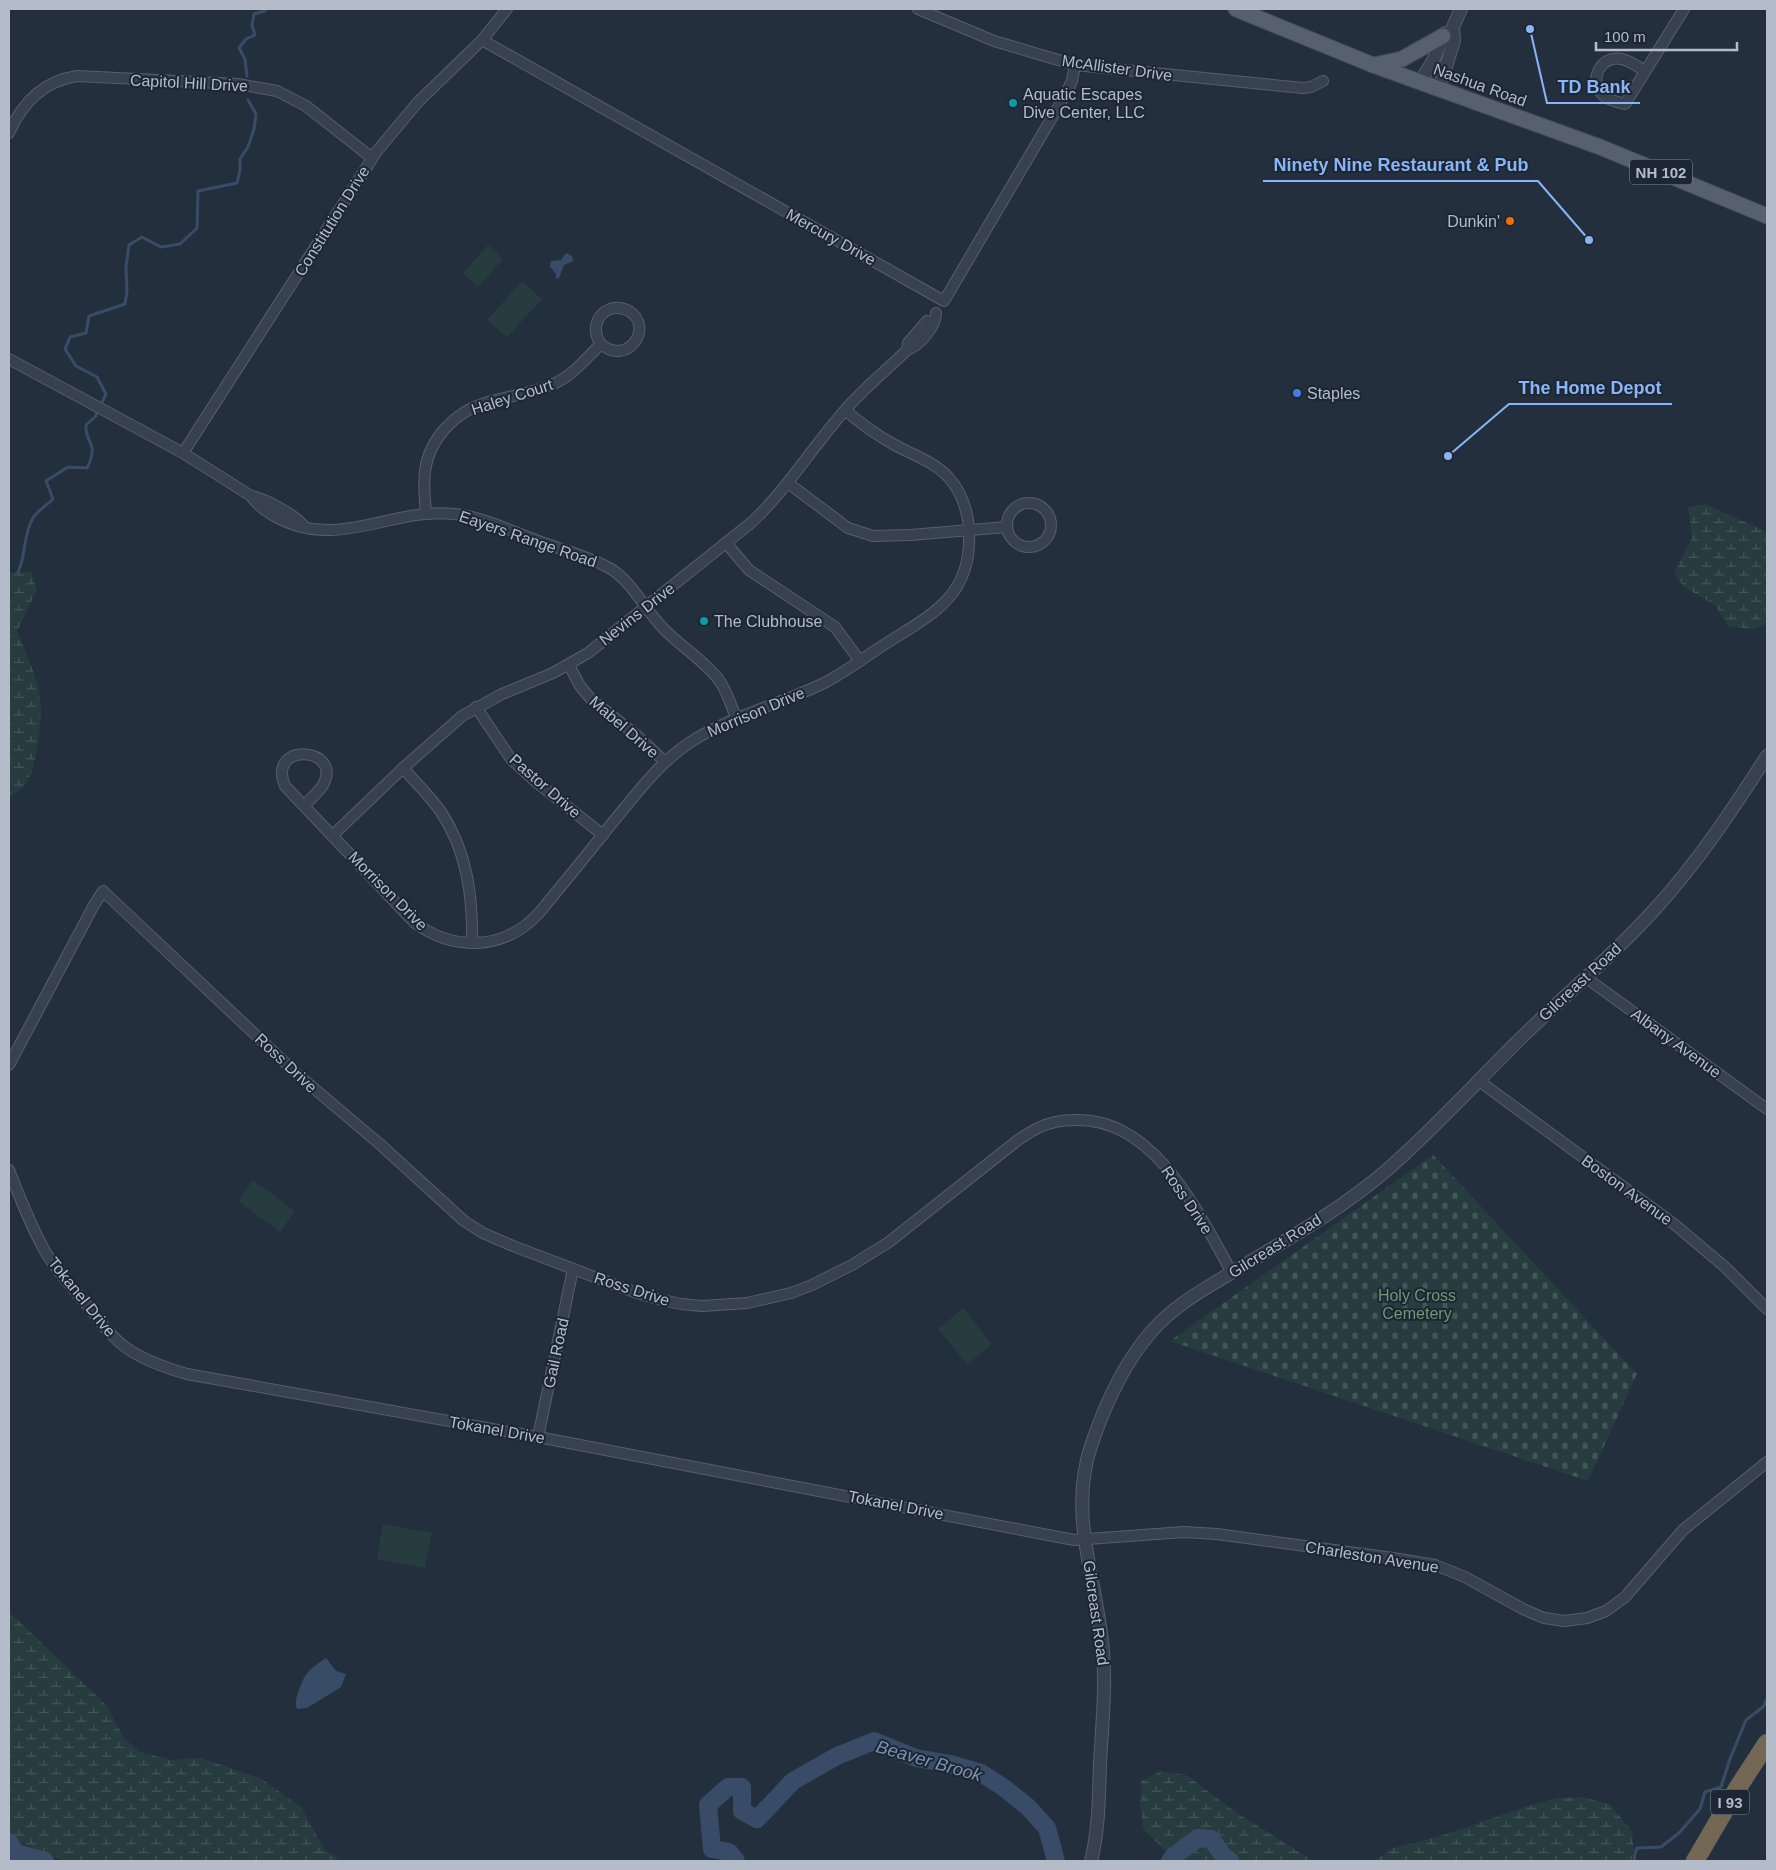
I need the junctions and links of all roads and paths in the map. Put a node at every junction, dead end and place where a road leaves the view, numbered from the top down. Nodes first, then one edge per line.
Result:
1 (507, 9) edge
2 (918, 9) edge
3 (1236, 9) edge
4 (1461, 9) edge
5 (1684, 9) edge
6 (1448, 32) junction
7 (482, 40) junction
8 (1075, 65) junction
9 (1373, 65) junction
10 (1645, 71) junction
11 (1323, 81) dead end
12 (1420, 82) junction
13 (1439, 89) junction
14 (9, 133) edge
15 (372, 158) junction
16 (1767, 216) edge
17 (944, 301) junction
18 (601, 344) junction
19 (9, 359) edge
20 (845, 410) junction
21 (183, 453) junction
22 (788, 483) junction
23 (426, 513) junction
24 (1007, 527) junction
25 (969, 529) junction
26 (726, 543) junction
27 (646, 608) junction
28 (860, 661) junction
29 (569, 665) junction
30 (476, 707) junction
31 (736, 718) junction
32 (1767, 756) edge
33 (664, 762) junction
34 (403, 768) junction
35 (304, 806) junction
36 (603, 835) junction
37 (334, 836) junction
38 (472, 942) junction
39 (1585, 977) junction
40 (9, 1065) edge
41 (1479, 1081) junction
42 (1767, 1109) edge
43 (9, 1170) edge
44 (573, 1269) junction
45 (1232, 1273) junction
46 (1767, 1309) edge
47 (538, 1437) junction
48 (1767, 1462) edge
49 (1085, 1541) junction
50 (1767, 1743) edge
51 (1091, 1861) edge
52 (1694, 1861) edge

1 - 7 street, Constitution Drive
2 - 8 street, McAllister Drive
3 - 9 main road, Nashua Road / NH 102
4 - 6 street
5 - 10 street
6 - 9 main road
6 - 12 street
6 - 13 street
7 - 15 street, Constitution Drive
7 - 17 street, Mercury Drive
8 - 11 street, McAllister Drive
8 - 17 street
9 - 12 main road, Nashua Road / NH 102
10 - 10 street
12 - 13 main road, Nashua Road / NH 102
13 - 16 main road, Nashua Road / NH 102
14 - 15 street, Capitol Hill Drive
15 - 21 street, Constitution Drive
17 - 20 street, Nevins Drive
18 - 18 street
18 - 23 street, Haley Court
19 - 21 street
20 - 22 street, Nevins Drive
20 - 25 street, Morrison Drive
21 - 23 street, Eayers Range Road
22 - 25 street
22 - 26 street, Nevins Drive
23 - 27 street, Eayers Range Road
24 - 24 street
24 - 25 street
25 - 28 street, Morrison Drive
26 - 27 street, Nevins Drive
26 - 28 street
27 - 29 street, Nevins Drive
27 - 31 street, Eayers Range Road
28 - 31 street, Morrison Drive
29 - 30 street, Nevins Drive
29 - 33 street, Mabel Drive
30 - 34 street, Nevins Drive
30 - 36 street, Pastor Drive
31 - 33 street, Morrison Drive
32 - 39 street, Gilcreast Road
33 - 36 street, Morrison Drive
34 - 37 street, Nevins Drive
34 - 38 street
35 - 35 street, Morrison Drive
35 - 37 street, Morrison Drive
36 - 38 street, Morrison Drive
37 - 38 street, Morrison Drive
39 - 41 street, Gilcreast Road
39 - 42 street, Albany Avenue
40 - 44 street, Ross Drive
41 - 45 street, Gilcreast Road
41 - 46 street, Boston Avenue
43 - 47 street, Tokanel Drive
44 - 45 street, Ross Drive
44 - 47 street, Gail Road
45 - 49 street, Gilcreast Road
47 - 49 street, Tokanel Drive
48 - 49 street, Charleston Avenue
49 - 51 street, Gilcreast Road
50 - 52 highway, I 93

